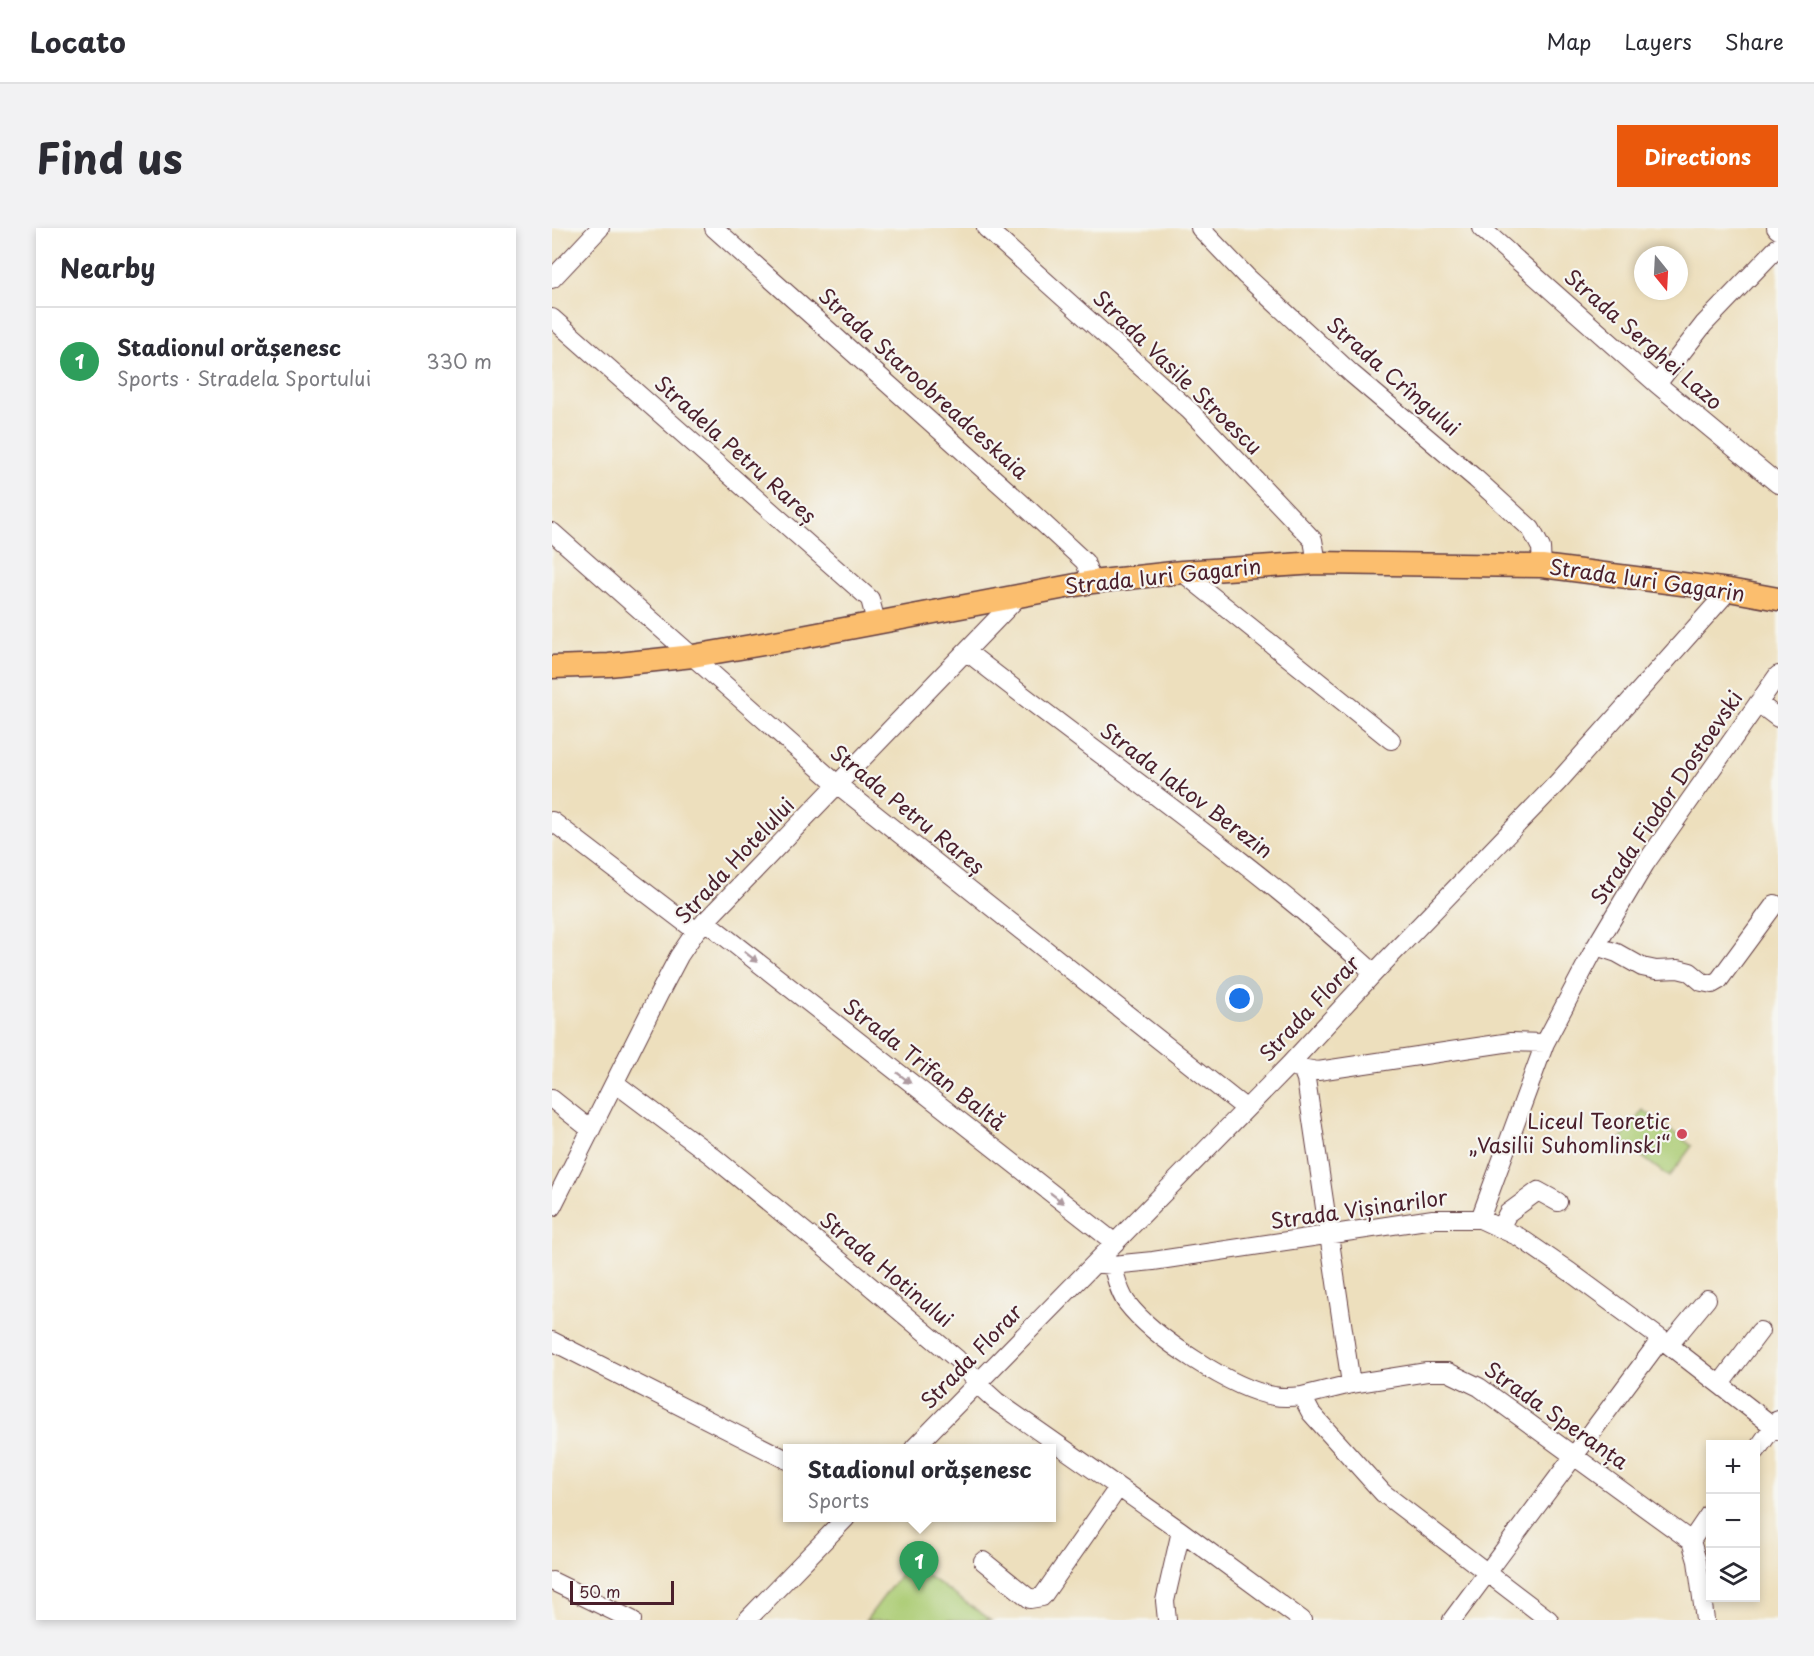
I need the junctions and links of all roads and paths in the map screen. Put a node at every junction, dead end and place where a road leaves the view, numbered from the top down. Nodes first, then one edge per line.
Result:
1 (600, 228) edge
2 (714, 228) edge
3 (986, 228) edge
4 (1200, 228) edge
5 (1482, 228) edge
6 (1778, 247) edge
7 (552, 279) edge
8 (552, 318) edge
9 (1657, 384) junction
10 (1778, 484) edge
11 (552, 532) edge
12 (1317, 563) junction
13 (1542, 566) junction
14 (1182, 572) junction
15 (1092, 582) junction
16 (1729, 590) junction
17 (1020, 595) junction
18 (1778, 599) edge
19 (876, 622) junction
20 (966, 651) junction
21 (693, 656) junction
22 (552, 667) edge
23 (1778, 675) edge
24 (1758, 703) junction
25 (1778, 718) edge
26 (1392, 740) dead end
27 (838, 785) junction
28 (552, 821) edge
29 (1775, 904) dead end
30 (700, 926) junction
31 (1596, 946) junction
32 (1374, 973) junction
33 (1545, 1043) junction
34 (1296, 1067) junction
35 (615, 1083) junction
36 (552, 1099) edge
37 (1245, 1108) junction
38 (591, 1130) junction
39 (1558, 1202) dead end
40 (552, 1207) edge
41 (1480, 1220) junction
42 (1500, 1228) junction
43 (1329, 1236) junction
44 (1115, 1243) junction
45 (1104, 1264) junction
46 (1707, 1299) dead end
47 (1760, 1331) dead end
48 (552, 1341) edge
49 (1665, 1342) junction
50 (978, 1383) junction
51 (1351, 1384) junction
52 (1720, 1384) junction
53 (1302, 1396) junction
54 (1777, 1425) edge
55 (919, 1444) edge
56 (1760, 1445) edge
57 (1574, 1457) junction
58 (783, 1458) edge
59 (1118, 1488) junction
60 (1706, 1519) edge
61 (842, 1522) edge
62 (1181, 1531) junction
63 (1691, 1541) junction
64 (983, 1561) dead end
65 (1487, 1573) junction
66 (552, 1581) edge
67 (632, 1620) edge
68 (747, 1620) edge
69 (1167, 1620) edge
70 (1302, 1620) edge
71 (1452, 1620) edge
72 (1550, 1620) edge
73 (1705, 1620) edge

1 - 7 street
2 - 15 street, Strada Staroobreadceskaia
3 - 12 street, Strada Vasile Stroescu
4 - 13 street, Strada Crîngului
5 - 9 street, Strada Serghei Lazo
6 - 9 street
8 - 19 street, Stradela Petru Rareș
9 - 10 street, Strada Serghei Lazo
11 - 21 street, Strada Petru Rareș
12 - 13 main road, Strada Iuri Gagarin
12 - 14 main road, Strada Iuri Gagarin
13 - 16 main road, Strada Iuri Gagarin
14 - 15 main road, Strada Iuri Gagarin
14 - 26 street
15 - 17 main road, Strada Iuri Gagarin
16 - 18 main road, Strada Iuri Gagarin
16 - 32 street, Strada Florar
17 - 19 main road, Strada Iuri Gagarin
17 - 20 street, Strada Hotelului
19 - 21 main road, Strada Iuri Gagarin
20 - 27 street, Strada Hotelului
20 - 32 street, Strada Iakov Berezin
21 - 22 main road, Strada Iuri Gagarin
21 - 27 street, Strada Petru Rareș
23 - 24 street, Strada Fiodor Dostoevski
24 - 25 street
24 - 31 street, Strada Fiodor Dostoevski
27 - 30 street, Strada Hotelului
27 - 37 street, Strada Petru Rareș
28 - 30 street, Strada Trifan Baltă
29 - 31 street
30 - 35 street, Strada Hotelului
30 -> 44 street, Strada Trifan Baltă
31 - 33 street, Strada Fiodor Dostoevski
32 - 34 street, Strada Florar
33 - 34 street
33 - 41 street, Strada Fiodor Dostoevski
34 - 37 street, Strada Florar
34 - 43 street
35 - 38 street, Strada Hotelului
35 - 50 street, Strada Hotinului
36 - 38 street
37 - 44 street, Strada Florar
38 - 40 street, Strada Hotelului
39 - 42 street
41 - 42 street, Strada Vișinarilor
41 - 43 street, Strada Vișinarilor
42 - 49 street, Strada Vișinarilor
43 - 45 street, Strada Vișinarilor
43 - 51 street
44 - 45 street, Strada Florar
45 - 50 street, Strada Florar
45 - 53 street, Strada Speranța
46 - 49 street
47 - 52 street
48 - 58 street
49 - 52 street, Strada Vișinarilor
49 - 57 street
50 - 55 street, Strada Florar
50 - 59 street, Strada Hotinului
51 - 53 street, Strada Speranța
51 - 57 street, Strada Speranța
52 - 54 street, Strada Vișinarilor
53 - 65 street
54 - 56 street
57 - 63 street, Strada Speranța
57 - 65 street
59 - 62 street, Strada Hotinului
59 - 64 street
60 - 63 street
61 - 68 street
62 - 69 street
62 - 70 street, Strada Hotinului
63 - 73 street
65 - 71 street
65 - 72 street
66 - 67 street

